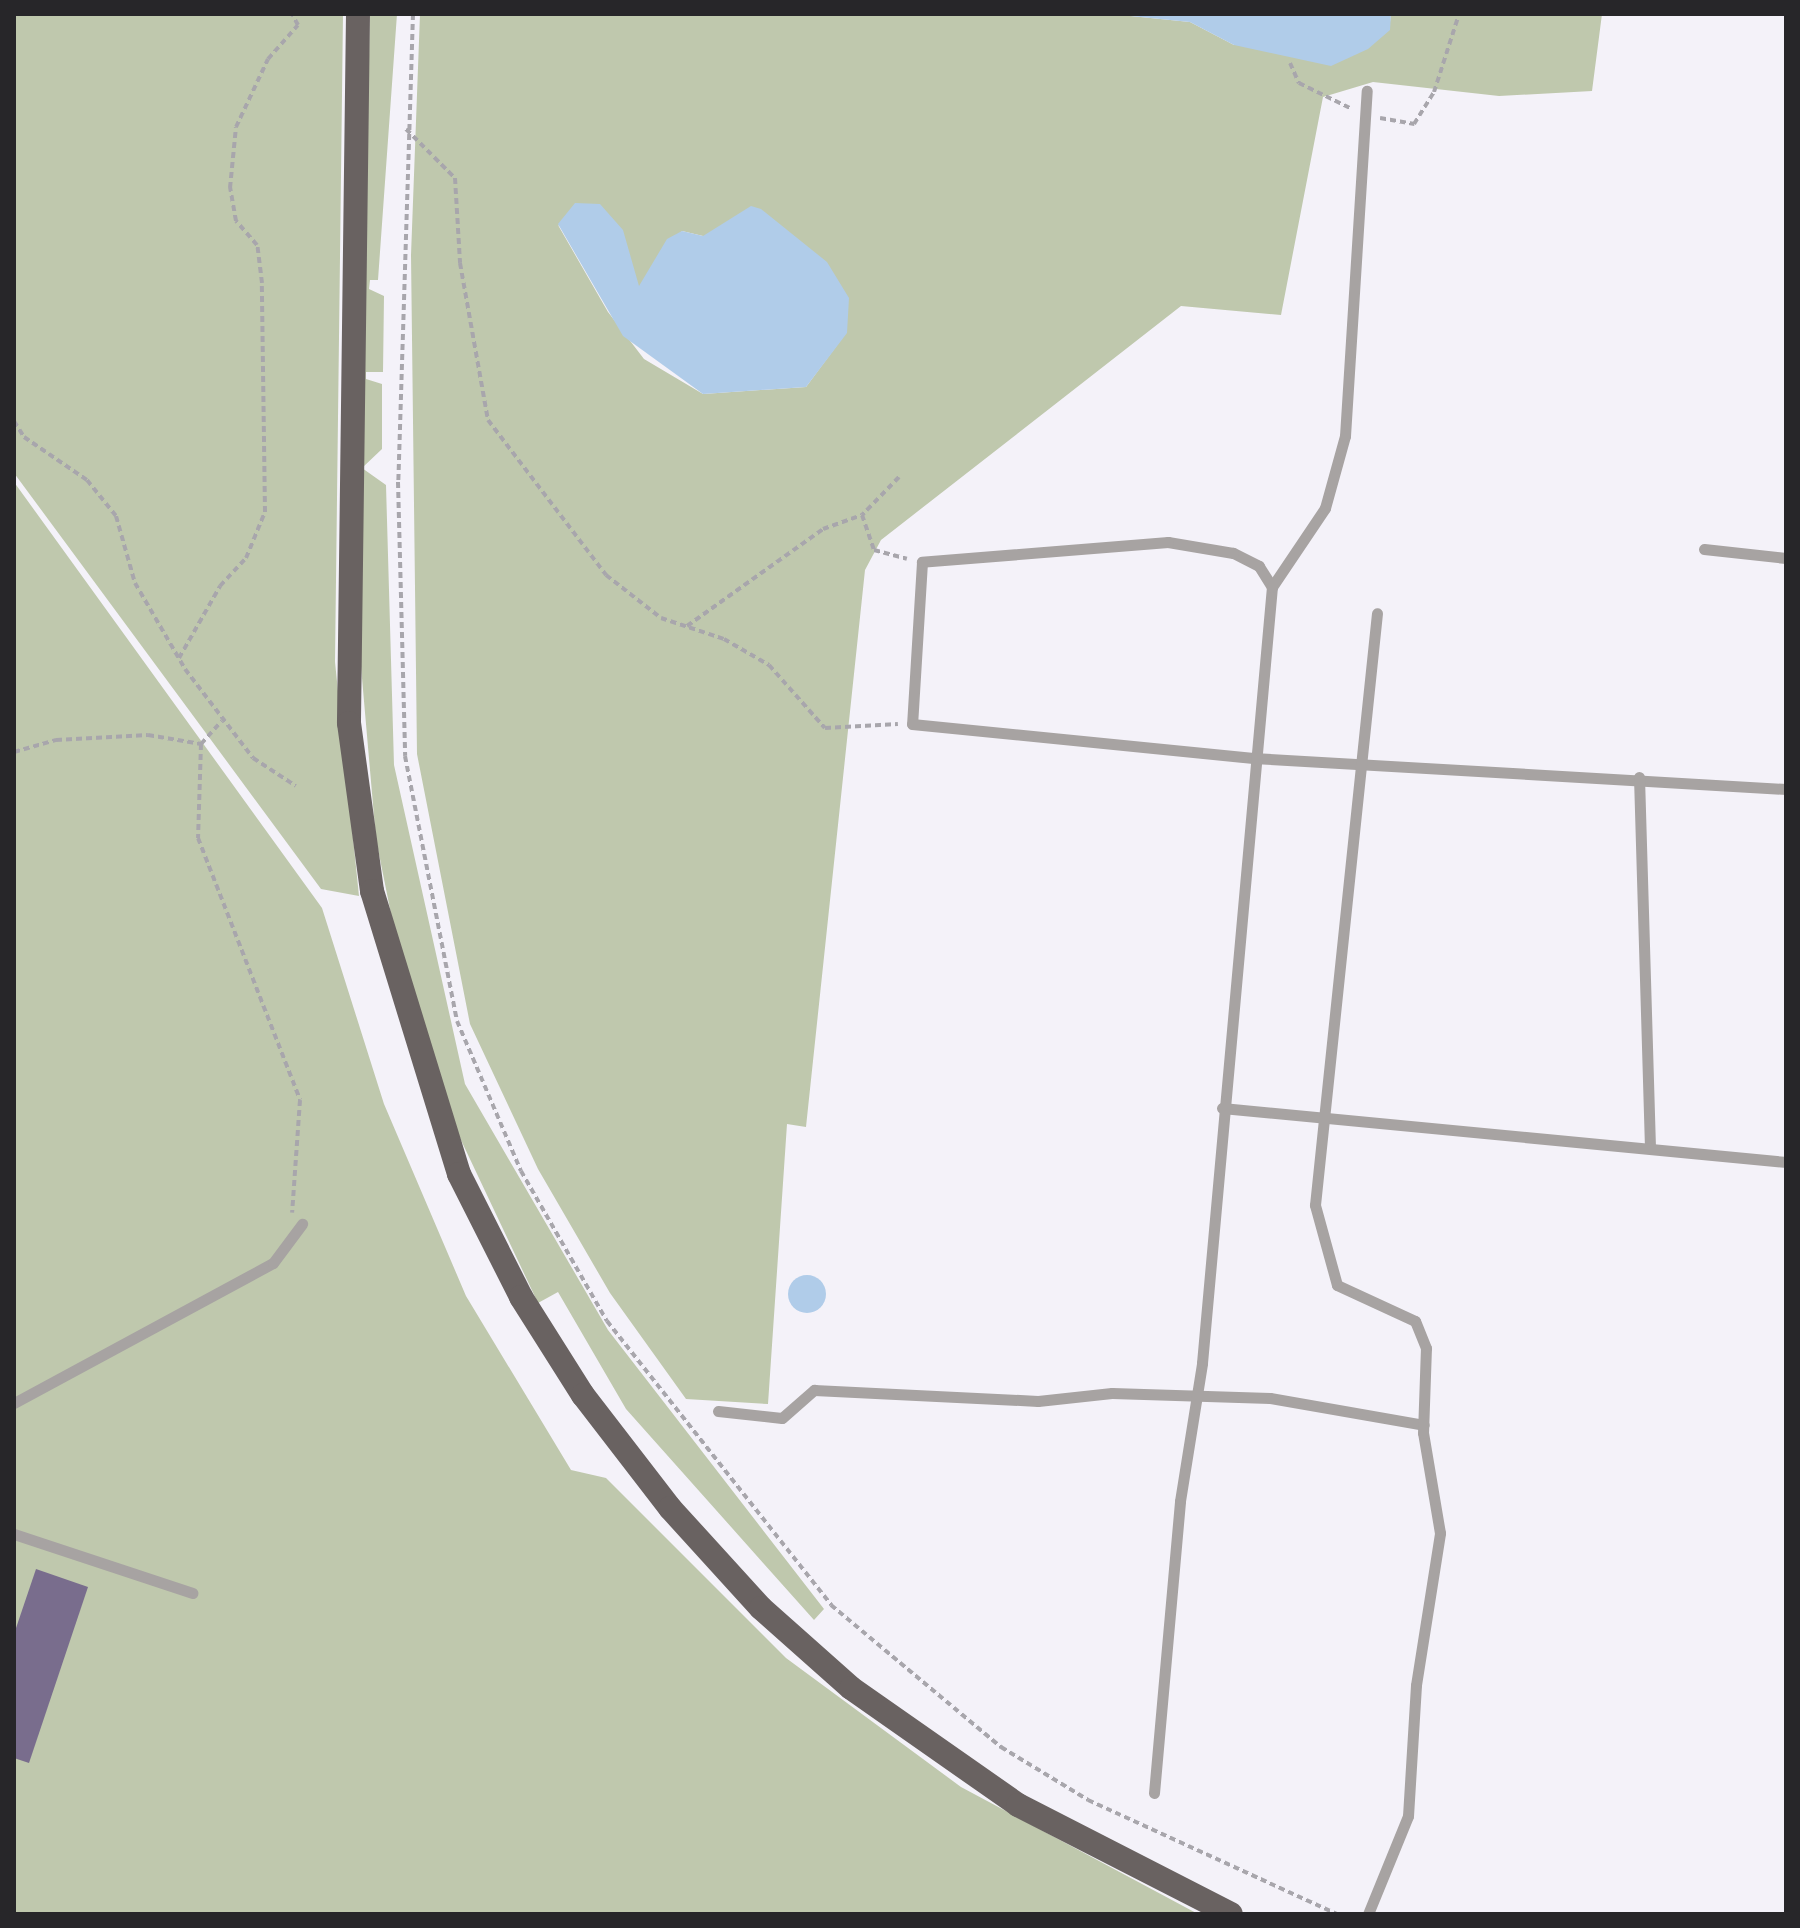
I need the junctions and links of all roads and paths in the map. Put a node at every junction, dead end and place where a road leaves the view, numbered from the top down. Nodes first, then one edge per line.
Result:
1 (292, 14) edge
2 (358, 14) edge
3 (413, 14) edge
4 (1459, 14) edge
5 (1290, 63) dead end
6 (1367, 91) dead end
7 (1365, 113) junction
8 (406, 129) junction
9 (14, 421) edge
10 (899, 477) dead end
11 (862, 515) junction
12 (1704, 549) dead end
13 (1786, 558) edge
14 (922, 562) junction
15 (1272, 587) junction
16 (1377, 613) dead end
17 (687, 626) junction
18 (179, 658) junction
19 (222, 721) junction
20 (912, 724) junction
21 (201, 744) junction
22 (14, 752) edge
23 (1253, 758) junction
24 (1362, 764) junction
25 (1639, 777) junction
26 (296, 786) dead end
27 (1786, 789) edge
28 (1222, 1108) junction
29 (1327, 1119) junction
30 (1650, 1148) junction
31 (1786, 1162) edge
32 (300, 1228) joint
33 (1192, 1397) junction
34 (14, 1403) edge
35 (718, 1411) dead end
36 (1424, 1425) junction
37 (14, 1534) edge
38 (192, 1593) dead end
39 (1154, 1793) dead end
40 (1231, 1914) edge
41 (1337, 1914) edge
42 (1368, 1914) edge

1 - 18 path
2 - 40 main road
3 - 8 path
4 - 7 path
5 - 7 path
6 - 7 lane
7 - 15 lane
8 - 17 path
8 - 41 path
9 - 18 path
10 - 11 path
11 - 14 path
11 - 17 path
12 - 13 lane
14 - 15 lane
14 - 20 lane
15 - 23 lane
16 - 24 lane
17 - 20 path
18 - 19 path
19 - 21 path
19 - 26 path
20 - 23 lane
21 - 22 path
21 - 32 path
23 - 24 lane
23 - 28 lane
24 - 25 lane
24 - 29 lane
25 - 27 lane
25 - 30 lane
28 - 29 lane
28 - 33 lane
29 - 30 lane
29 - 36 lane
30 - 31 lane
32 - 34 lane
33 - 35 lane
33 - 36 lane
33 - 39 lane
36 - 42 lane
37 - 38 lane

